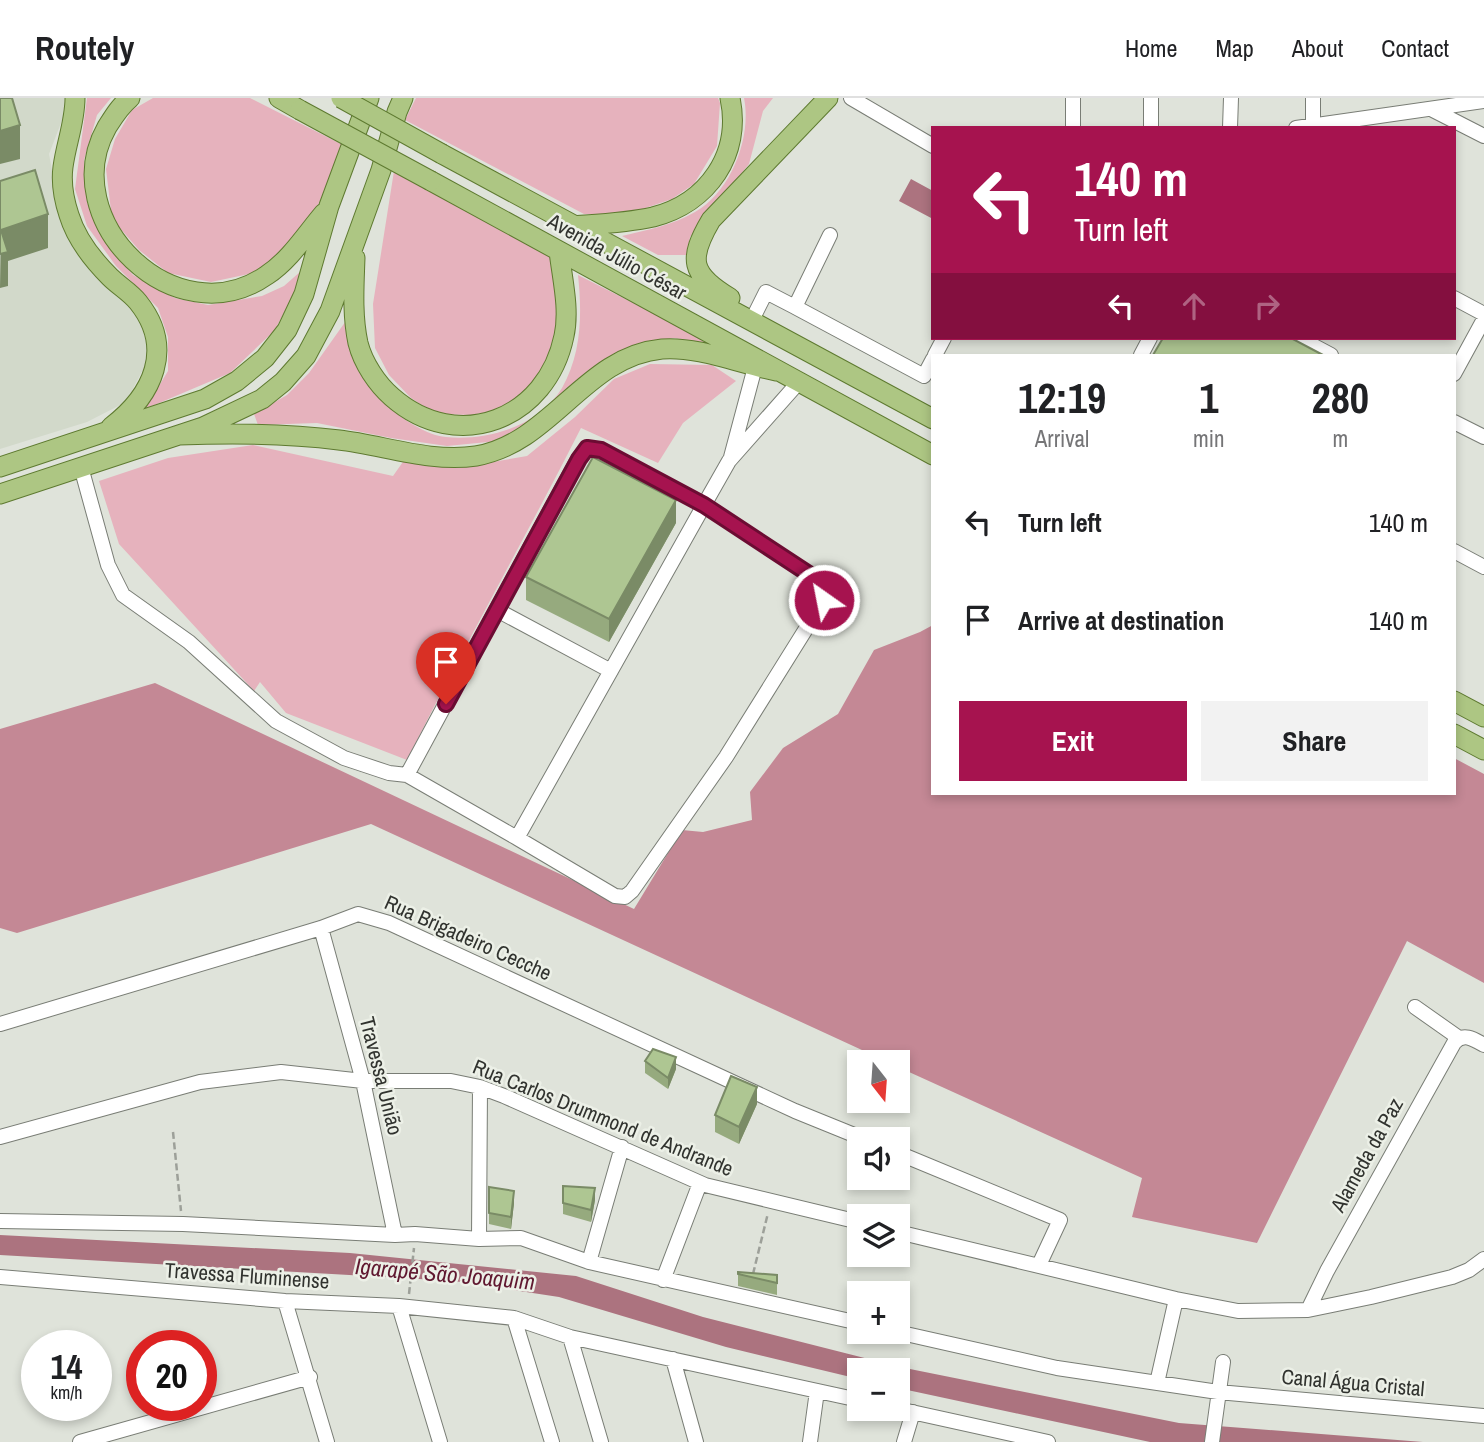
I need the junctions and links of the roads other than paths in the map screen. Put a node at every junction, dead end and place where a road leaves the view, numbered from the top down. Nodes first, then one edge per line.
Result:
1 (75, 98) edge
2 (130, 98) edge
3 (279, 98) edge
4 (341, 98) edge
5 (369, 98) edge
6 (403, 98) edge
7 (730, 98) edge
8 (828, 98) edge
9 (851, 98) edge
10 (1073, 98) edge
11 (1151, 98) edge
12 (1231, 98) edge
13 (1313, 98) edge
14 (1481, 104) edge
15 (1433, 110) junction
16 (1313, 125) junction
17 (1073, 126) edge
18 (1151, 126) edge
19 (1230, 126) edge
20 (1307, 126) edge
21 (1452, 126) edge
22 (1456, 129) edge
23 (1484, 136) edge
24 (931, 145) edge
25 (329, 206) junction
26 (572, 226) junction
27 (830, 235) dead end
28 (355, 241) junction
29 (559, 251) junction
30 (1456, 299) edge
31 (796, 307) junction
32 (755, 314) junction
33 (1484, 316) edge
34 (1303, 340) edge
35 (1329, 354) edge
36 (820, 359) junction
37 (931, 363) edge
38 (755, 367) junction
39 (1456, 370) edge
40 (776, 371) junction
41 (798, 383) junction
42 (931, 418) edge
43 (1456, 423) edge
44 (102, 434) junction
45 (179, 435) junction
46 (1484, 438) edge
47 (931, 454) edge
48 (729, 461) junction
49 (0, 467) edge
50 (81, 467) junction
51 (0, 494) edge
52 (704, 505) junction
53 (1456, 552) edge
54 (1484, 567) edge
55 (497, 610) junction
56 (611, 670) junction
57 (1456, 702) edge
58 (1484, 717) edge
59 (1456, 735) edge
60 (1484, 750) edge
61 (407, 775) junction
62 (517, 838) junction
63 (321, 928) junction
64 (1415, 1007) dead end
65 (0, 1024) edge
66 (1459, 1038) junction
67 (1480, 1042) edge
68 (363, 1081) junction
69 (480, 1087) junction
70 (847, 1132) edge
71 (0, 1137) edge
72 (622, 1147) junction
73 (910, 1158) edge
74 (701, 1183) junction
75 (847, 1219) edge
76 (0, 1221) edge
77 (910, 1234) edge
78 (395, 1235) junction
79 (478, 1239) junction
80 (1484, 1259) edge
81 (589, 1262) junction
82 (1039, 1265) junction
83 (0, 1278) edge
84 (663, 1280) junction
85 (1176, 1299) junction
86 (285, 1301) junction
87 (403, 1307) junction
88 (1308, 1310) junction
89 (514, 1318) junction
90 (847, 1320) edge
91 (910, 1335) edge
92 (570, 1337) junction
93 (673, 1359) junction
94 (1223, 1362) dead end
95 (310, 1377) junction
96 (1157, 1383) junction
97 (817, 1391) junction
98 (1218, 1392) junction
99 (847, 1397) edge
100 (910, 1411) edge
101 (1484, 1416) edge
102 (905, 1421) edge
103 (80, 1442) edge
104 (327, 1442) edge
105 (440, 1442) edge
106 (552, 1442) edge
107 (601, 1442) edge
108 (695, 1442) edge
109 (810, 1442) edge
110 (904, 1442) edge
111 (1048, 1442) edge
112 (1212, 1442) edge

1 - 44 main road
2 - 25 main road
3 - 29 main road, Avenida Júlio César, bridge
4 - 26 main road, Avenida Júlio César, bridge
5 - 25 main road
6 - 28 main road
7 - 26 main road
8 - 32 main road
9 - 24 street
10 - 17 street
11 - 18 street
12 - 19 street
13 - 16 street
14 - 15 street
15 - 16 street
15 - 21 street
16 - 20 street
22 - 23 street
25 - 44 main road
26 - 36 main road, Avenida Júlio César
27 - 31 street
28 - 29 main road
28 - 45 main road
29 - 40 main road, Avenida Júlio César
30 - 33 street
31 - 32 street
31 - 37 street
32 - 36 main road
33 - 39 street
34 - 35 street
36 - 42 main road, Avenida Júlio César
38 - 40 main road
38 - 45 main road
38 - 48 street
40 - 41 main road, Avenida Júlio César
41 - 47 main road, Avenida Júlio César
41 - 48 street
43 - 46 street
44 - 49 main road
45 - 50 main road
48 - 52 street
50 - 51 main road
50 - 61 street
52 - 55 street
52 - 56 street
52 - 62 street
53 - 54 street
55 - 56 street
55 - 61 street
56 - 62 street
57 - 58 main road
59 - 60 main road
61 - 62 street
63 - 65 street, Rua Brigadeiro Cecche
63 - 68 street, Travessa União
63 - 70 street, Rua Brigadeiro Cecche
64 - 66 street
66 - 67 street
66 - 88 street, Alameda da Paz
68 - 69 street, Rua Carlos Drummond de Andrande
68 - 71 street, Rua Carlos Drummond de Andrande
68 - 78 street, Travessa União
69 - 72 street, Rua Carlos Drummond de Andrande
69 - 79 street
72 - 74 street, Rua Carlos Drummond de Andrande
72 - 81 street
73 - 82 street
74 - 75 street, Rua Carlos Drummond de Andrande
74 - 84 street
76 - 78 street
77 - 82 street
78 - 79 street
79 - 81 street
80 - 88 street
81 - 84 street
82 - 85 street
83 - 86 street, Travessa Fluminense
84 - 90 street
85 - 88 street
85 - 96 street
86 - 87 street, Travessa Fluminense
86 - 95 street
87 - 89 street, Travessa Fluminense
87 - 105 street
89 - 92 street, Travessa Fluminense
89 - 106 street
91 - 96 street
92 - 93 street, Travessa Fluminense
92 - 107 street
93 - 97 street, Travessa Fluminense
93 - 108 street
94 - 98 street
95 - 103 street
95 - 104 street
96 - 98 street
97 - 99 street, Travessa Fluminense
97 - 109 street
98 - 101 street, Canal Água Cristal
98 - 112 street
100 - 111 street
102 - 110 street

